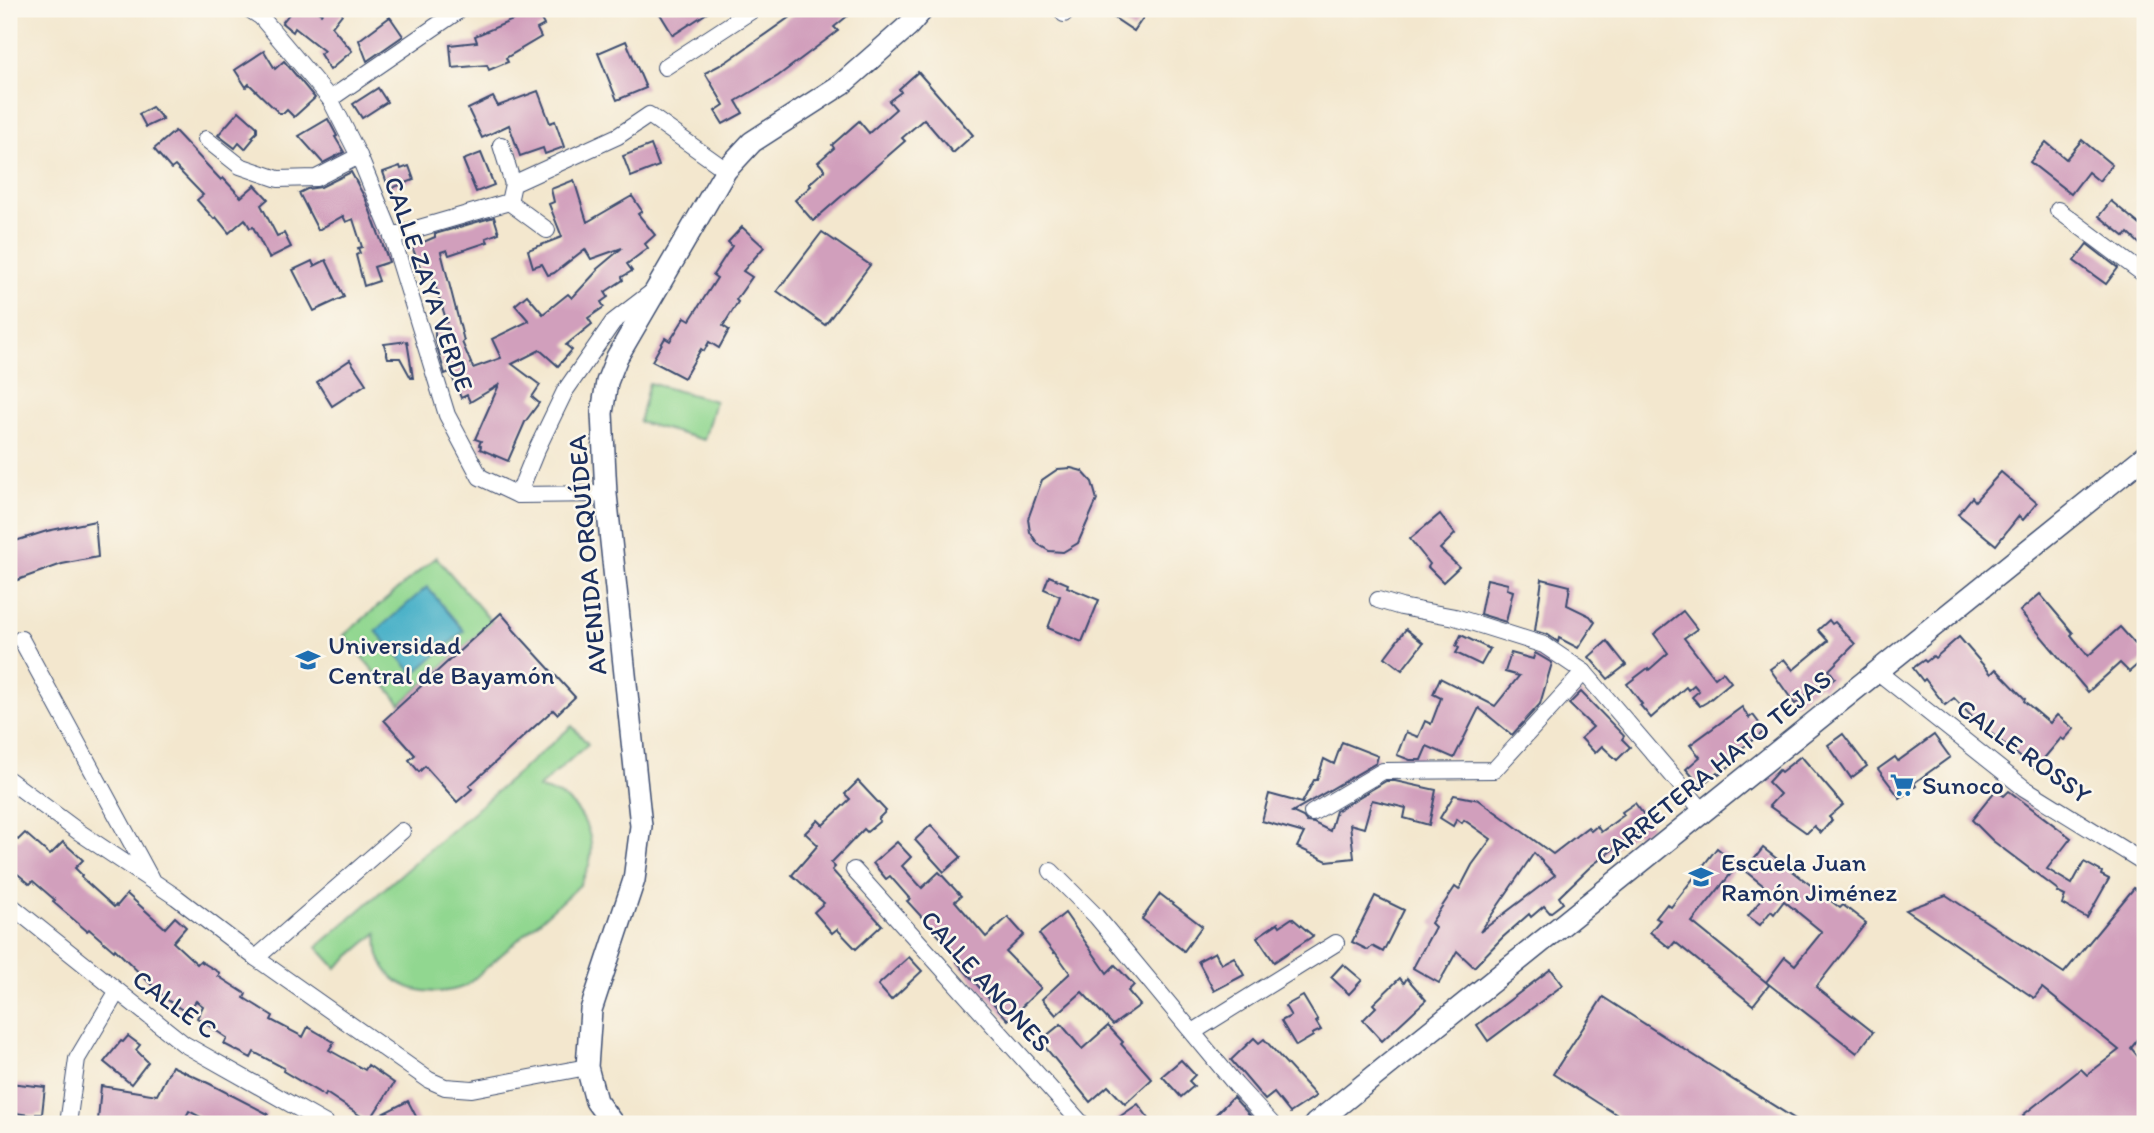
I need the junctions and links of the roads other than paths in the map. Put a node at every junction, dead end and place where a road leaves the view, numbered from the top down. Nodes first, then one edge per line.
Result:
1 (249, 9) edge
2 (461, 9) edge
3 (754, 9) edge
4 (923, 9) edge
5 (665, 67) dead end
6 (330, 99) junction
7 (206, 139) dead end
8 (501, 145) dead end
9 (359, 156) junction
10 (726, 170) junction
11 (513, 184) junction
12 (509, 202) junction
13 (2058, 210) dead end
14 (547, 230) dead end
15 (392, 236) junction
16 (2145, 275) edge
17 (657, 289) junction
18 (2145, 456) edge
19 (606, 494) junction
20 (518, 495) junction
21 (1378, 600) dead end
22 (21, 639) dead end
23 (1584, 672) junction
24 (1878, 672) junction
25 (9, 780) edge
26 (1703, 811) junction
27 (1312, 813) dead end
28 (402, 831) dead end
29 (2145, 863) edge
30 (854, 870) dead end
31 (1051, 871) dead end
32 (152, 881) junction
33 (9, 904) edge
34 (1336, 943) dead end
35 (256, 958) junction
36 (117, 992) junction
37 (1193, 1032) junction
38 (587, 1067) junction
39 (68, 1124) edge
40 (326, 1124) edge
41 (613, 1124) edge
42 (1082, 1124) edge
43 (1272, 1124) edge
44 (1315, 1124) edge

1 - 6 street, CALLE ZAYA VERDE
2 - 6 street
3 - 5 street
4 - 10 street, AVENIDA ORQUÍDEA
6 - 9 street, CALLE ZAYA VERDE
7 - 9 street
8 - 11 street
9 - 15 street, CALLE ZAYA VERDE
10 - 11 street
10 - 17 street, AVENIDA ORQUÍDEA
11 - 12 street
12 - 14 street
12 - 15 street
13 - 16 street
15 - 20 street, CALLE ZAYA VERDE
17 - 19 street, AVENIDA ORQUÍDEA
17 - 20 street
18 - 24 street, CARRETERA HATO TEJAS
19 - 20 street, CALLE ZAYA VERDE
19 - 38 street, AVENIDA ORQUÍDEA
21 - 23 street
22 - 32 street
23 - 26 street
23 - 27 street
24 - 26 street, CARRETERA HATO TEJAS
24 - 29 street, CALLE ROSSY
25 - 32 street
26 - 44 street, CARRETERA HATO TEJAS
28 - 35 street
30 - 42 street, CALLE ANONES
31 - 37 street
32 - 35 street
33 - 36 street, CALLE C
34 - 37 street
35 - 38 street
36 - 39 street
36 - 40 street, CALLE C
37 - 43 street
38 - 41 street, AVENIDA ORQUÍDEA

